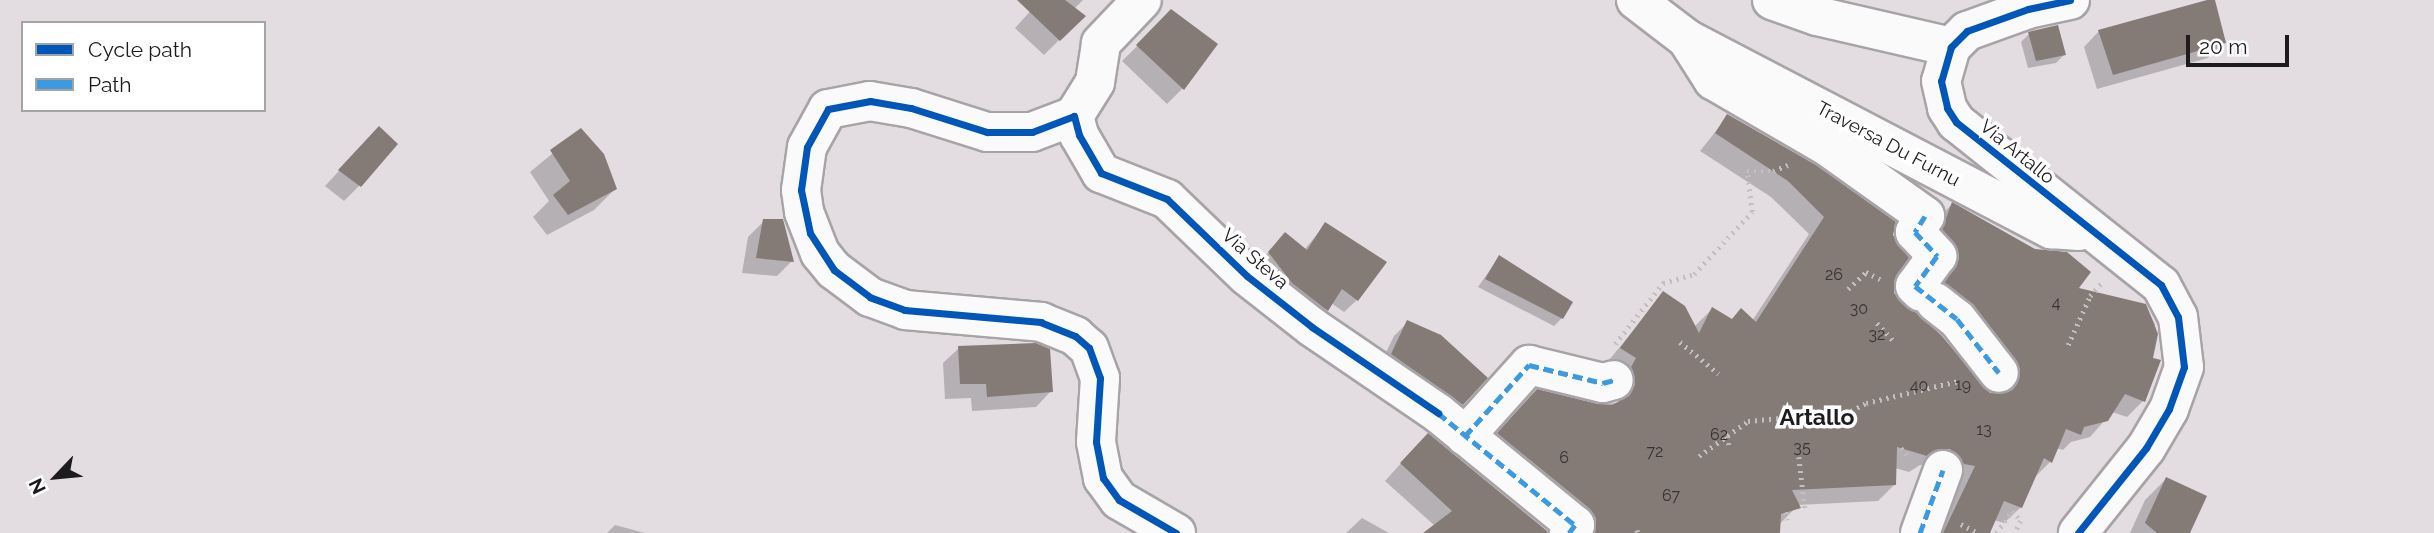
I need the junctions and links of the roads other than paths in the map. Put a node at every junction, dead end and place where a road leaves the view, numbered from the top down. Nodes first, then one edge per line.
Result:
1 (1142, 0) edge
2 (1636, 0) edge
3 (1772, 0) edge
4 (2070, 0) edge
5 (1687, 39) junction
6 (1951, 47) junction
7 (1074, 116) junction
8 (2094, 232) junction
9 (1999, 373) road end
10 (1614, 380) road end
11 (1452, 425) junction
12 (1943, 470) dead end
13 (1572, 529) edge
14 (1176, 533) edge
15 (1920, 533) edge
16 (2078, 533) edge

1 - 7 street
2 - 5 street, Traversa Du Furnu
3 - 6 street
4 - 6 street
5 - 8 street, Traversa Du Furnu
5 - 9 street, Traversa Du Furnu
6 - 8 street, Via Artallo
7 - 11 street, Via Steva
7 - 14 street
8 - 16 street, Via Artallo
10 - 11 street
11 - 13 street, Via Steva
12 - 15 street

